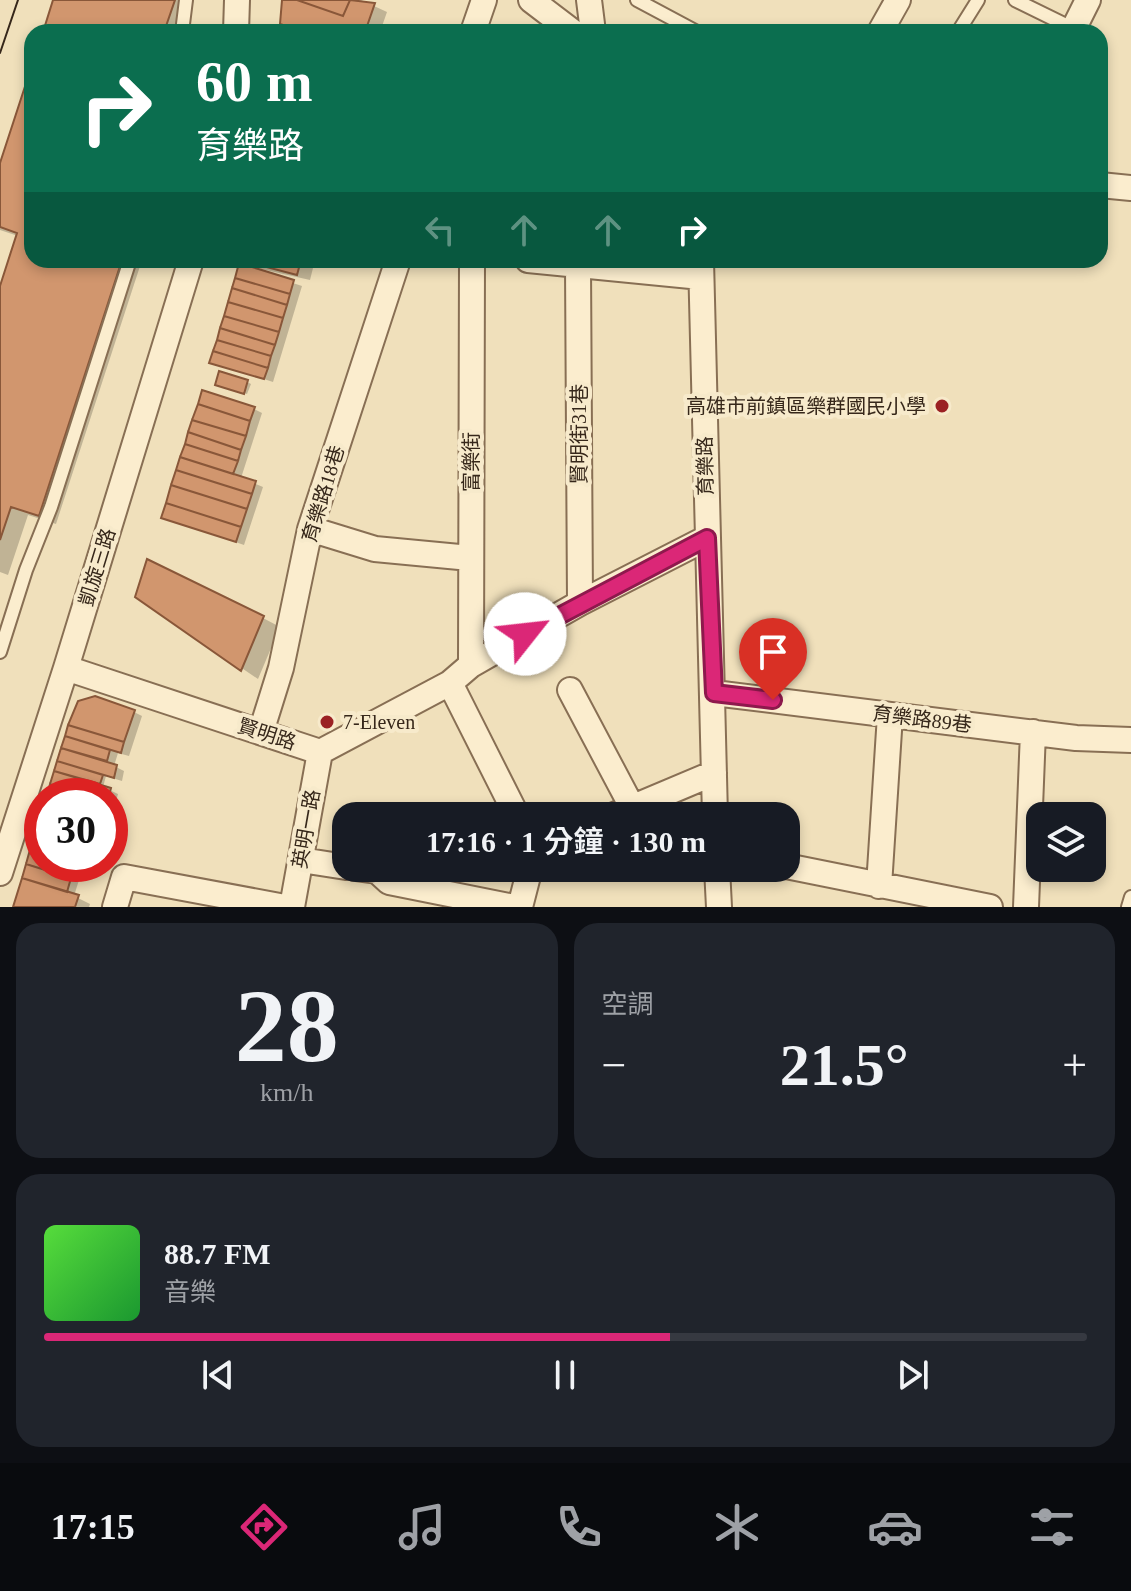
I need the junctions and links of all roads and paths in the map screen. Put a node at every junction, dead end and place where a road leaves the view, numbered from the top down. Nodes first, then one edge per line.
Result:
1 (186, 0) edge
2 (237, 0) edge
3 (484, 0) edge
4 (531, 0) edge
5 (589, 0) edge
6 (637, 0) edge
7 (978, 0) edge
8 (1015, 0) edge
9 (1088, 0) edge
10 (895, 1) edge
11 (183, 24) edge
12 (236, 24) edge
13 (476, 24) edge
14 (562, 24) edge
15 (592, 24) edge
16 (682, 24) edge
17 (884, 24) edge
18 (963, 24) edge
19 (1060, 24) edge
20 (1076, 24) edge
21 (1108, 186) edge
22 (1131, 188) edge
23 (127, 268) edge
24 (189, 268) edge
25 (395, 268) edge
26 (472, 268) edge
27 (578, 268) edge
28 (660, 268) edge
29 (701, 269) edge
30 (310, 529) junction
31 (707, 538) junction
32 (470, 558) junction
33 (580, 603) junction
34 (0, 652) edge
35 (471, 665) junction
36 (66, 668) junction
37 (450, 683) junction
38 (570, 690) dead end
39 (714, 693) junction
40 (890, 715) junction
41 (261, 732) junction
42 (1033, 732) junction
43 (1131, 740) edge
44 (320, 752) junction
45 (714, 773) junction
46 (510, 802) edge
47 (618, 802) edge
48 (646, 802) edge
49 (715, 802) edge
50 (301, 860) junction
51 (332, 865) edge
52 (800, 869) edge
53 (0, 873) edge
54 (389, 882) edge
55 (525, 882) edge
56 (718, 882) edge
57 (879, 886) junction
58 (1131, 897) edge
59 (115, 907) edge
60 (285, 907) edge
61 (292, 907) edge
62 (517, 907) edge
63 (719, 907) edge
64 (990, 907) edge
65 (1026, 907) edge
66 (1128, 907) edge

1 - 11 lane
2 - 12 street
3 - 13 street
4 - 14 street
5 - 15 street
6 - 16 lane
7 - 18 lane
8 - 19 lane
9 - 20 street
10 - 17 street
21 - 22 street
23 - 34 lane
24 - 36 street, 凱旋三路
25 - 30 street, 育樂路18巷
26 - 32 street, 富樂街
27 - 33 street, 賢明街31巷
28 - 29 street
29 - 31 street, 育樂路
30 - 32 street
30 - 41 street, 育樂路18巷
31 - 33 street, 賢明路
31 - 39 street, 育樂路
32 - 35 street, 富樂街
33 - 35 street, 賢明路
35 - 37 street, 賢明路
36 - 41 street, 賢明路
36 - 53 street, 凱旋三路
37 - 44 street, 賢明路
37 - 46 street
38 - 47 street
39 - 40 street, 育樂路89巷
39 - 45 street, 育樂路
40 - 42 street, 育樂路89巷
40 - 57 street
41 - 44 street, 賢明路
42 - 43 street, 育樂路89巷
42 - 65 street
44 - 50 street, 英明一路
45 - 48 street
45 - 49 street, 育樂路
50 - 51 street
50 - 61 street, 英明一路
52 - 57 street
54 - 62 street
55 - 62 street
56 - 63 street
57 - 64 street
58 - 66 lane
59 - 60 street

